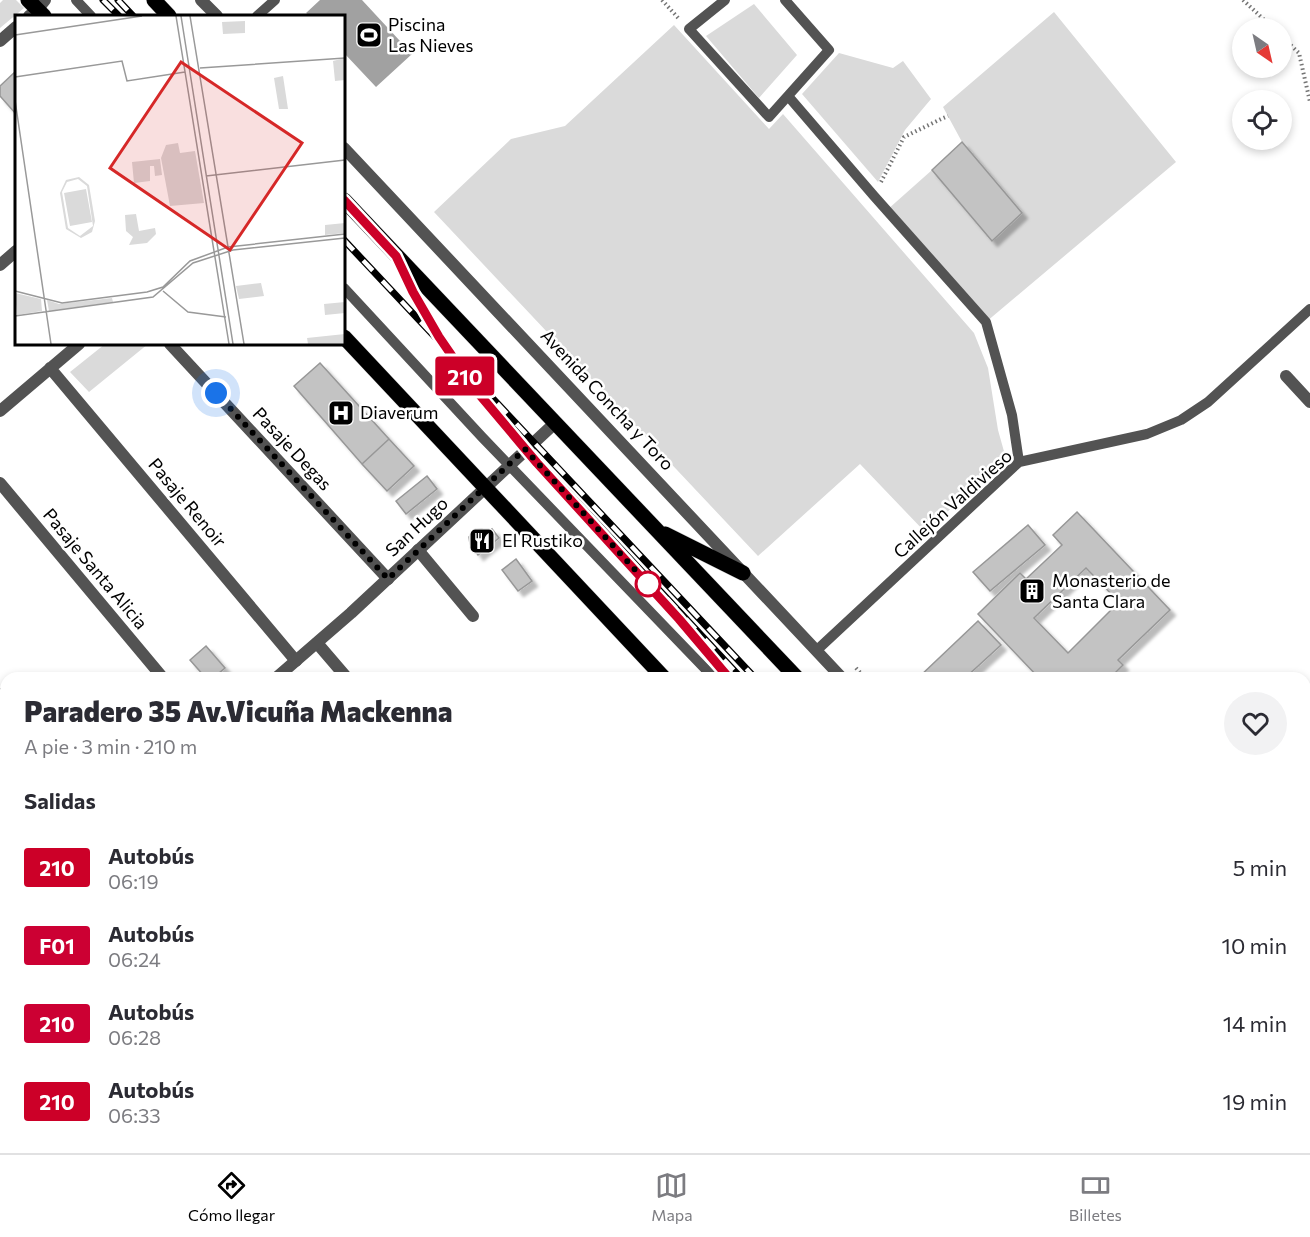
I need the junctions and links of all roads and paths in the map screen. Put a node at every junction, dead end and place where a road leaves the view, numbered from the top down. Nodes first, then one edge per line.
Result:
1 (76, 0) edge
2 (154, 0) edge
3 (201, 0) edge
4 (662, 0) edge
5 (725, 0) edge
6 (785, 0) edge
7 (1244, 0) edge
8 (273, 1) edge
9 (90, 15) edge
10 (168, 15) edge
11 (216, 15) edge
12 (258, 15) edge
13 (1263, 18) edge
14 (15, 28) edge
15 (689, 29) junction
16 (0, 41) edge
17 (1292, 47) edge
18 (788, 96) junction
19 (1310, 102) edge
20 (948, 116) dead end
21 (345, 149) edge
22 (874, 196) junction
23 (349, 206) edge
24 (15, 252) edge
25 (396, 256) junction
26 (0, 265) edge
27 (345, 289) edge
28 (1310, 309) edge
29 (345, 338) edge
30 (79, 345) edge
31 (171, 345) edge
32 (50, 368) junction
33 (1286, 376) dead end
34 (1310, 402) edge
35 (0, 411) edge
36 (555, 423) junction
37 (525, 449) junction
38 (1019, 462) junction
39 (509, 465) junction
40 (0, 483) edge
41 (485, 488) junction
42 (654, 529) junction
43 (418, 550) junction
44 (743, 573) junction
45 (388, 579) junction
46 (472, 616) dead end
47 (318, 643) junction
48 (817, 650) junction
49 (296, 662) junction
50 (158, 672) edge
51 (284, 672) edge
52 (342, 672) edge
53 (658, 672) edge
54 (708, 672) edge
55 (724, 672) edge
56 (790, 672) edge
57 (837, 672) edge

1 - 9 lane
2 - 10 main road
3 - 11 street
4 - 15 path
5 - 15 lane
6 - 18 lane
7 - 13 path
8 - 12 lane
14 - 16 street
15 - 18 lane
17 - 19 path
18 - 22 lane
20 - 22 path
21 - 44 street, Avenida Concha y Toro
22 - 38 lane
23 - 25 main road
24 - 26 street
25 - 36 main road
25 - 37 lane
27 - 39 lane
28 - 38 lane, Callejón Valdivieso
29 - 41 main road
30 - 32 street
31 - 45 street, Pasaje Degas
32 - 35 street
32 - 49 street, Pasaje Renoir
33 - 34 street
36 - 37 street, San Hugo
36 - 42 main road
37 - 39 street, San Hugo
37 - 55 lane
38 - 48 lane, Callejón Valdivieso
39 - 41 street, San Hugo
39 - 54 lane
40 - 50 street, Pasaje Santa Alicia
41 - 43 street, San Hugo
41 - 53 main road
42 - 44 main road
42 - 56 main road
43 - 45 street, San Hugo
43 - 46 street
44 - 48 street, Avenida Concha y Toro
45 - 47 street, San Hugo
47 - 49 street, San Hugo
47 - 52 street
48 - 57 street, Avenida Concha y Toro
49 - 51 street, San Hugo

